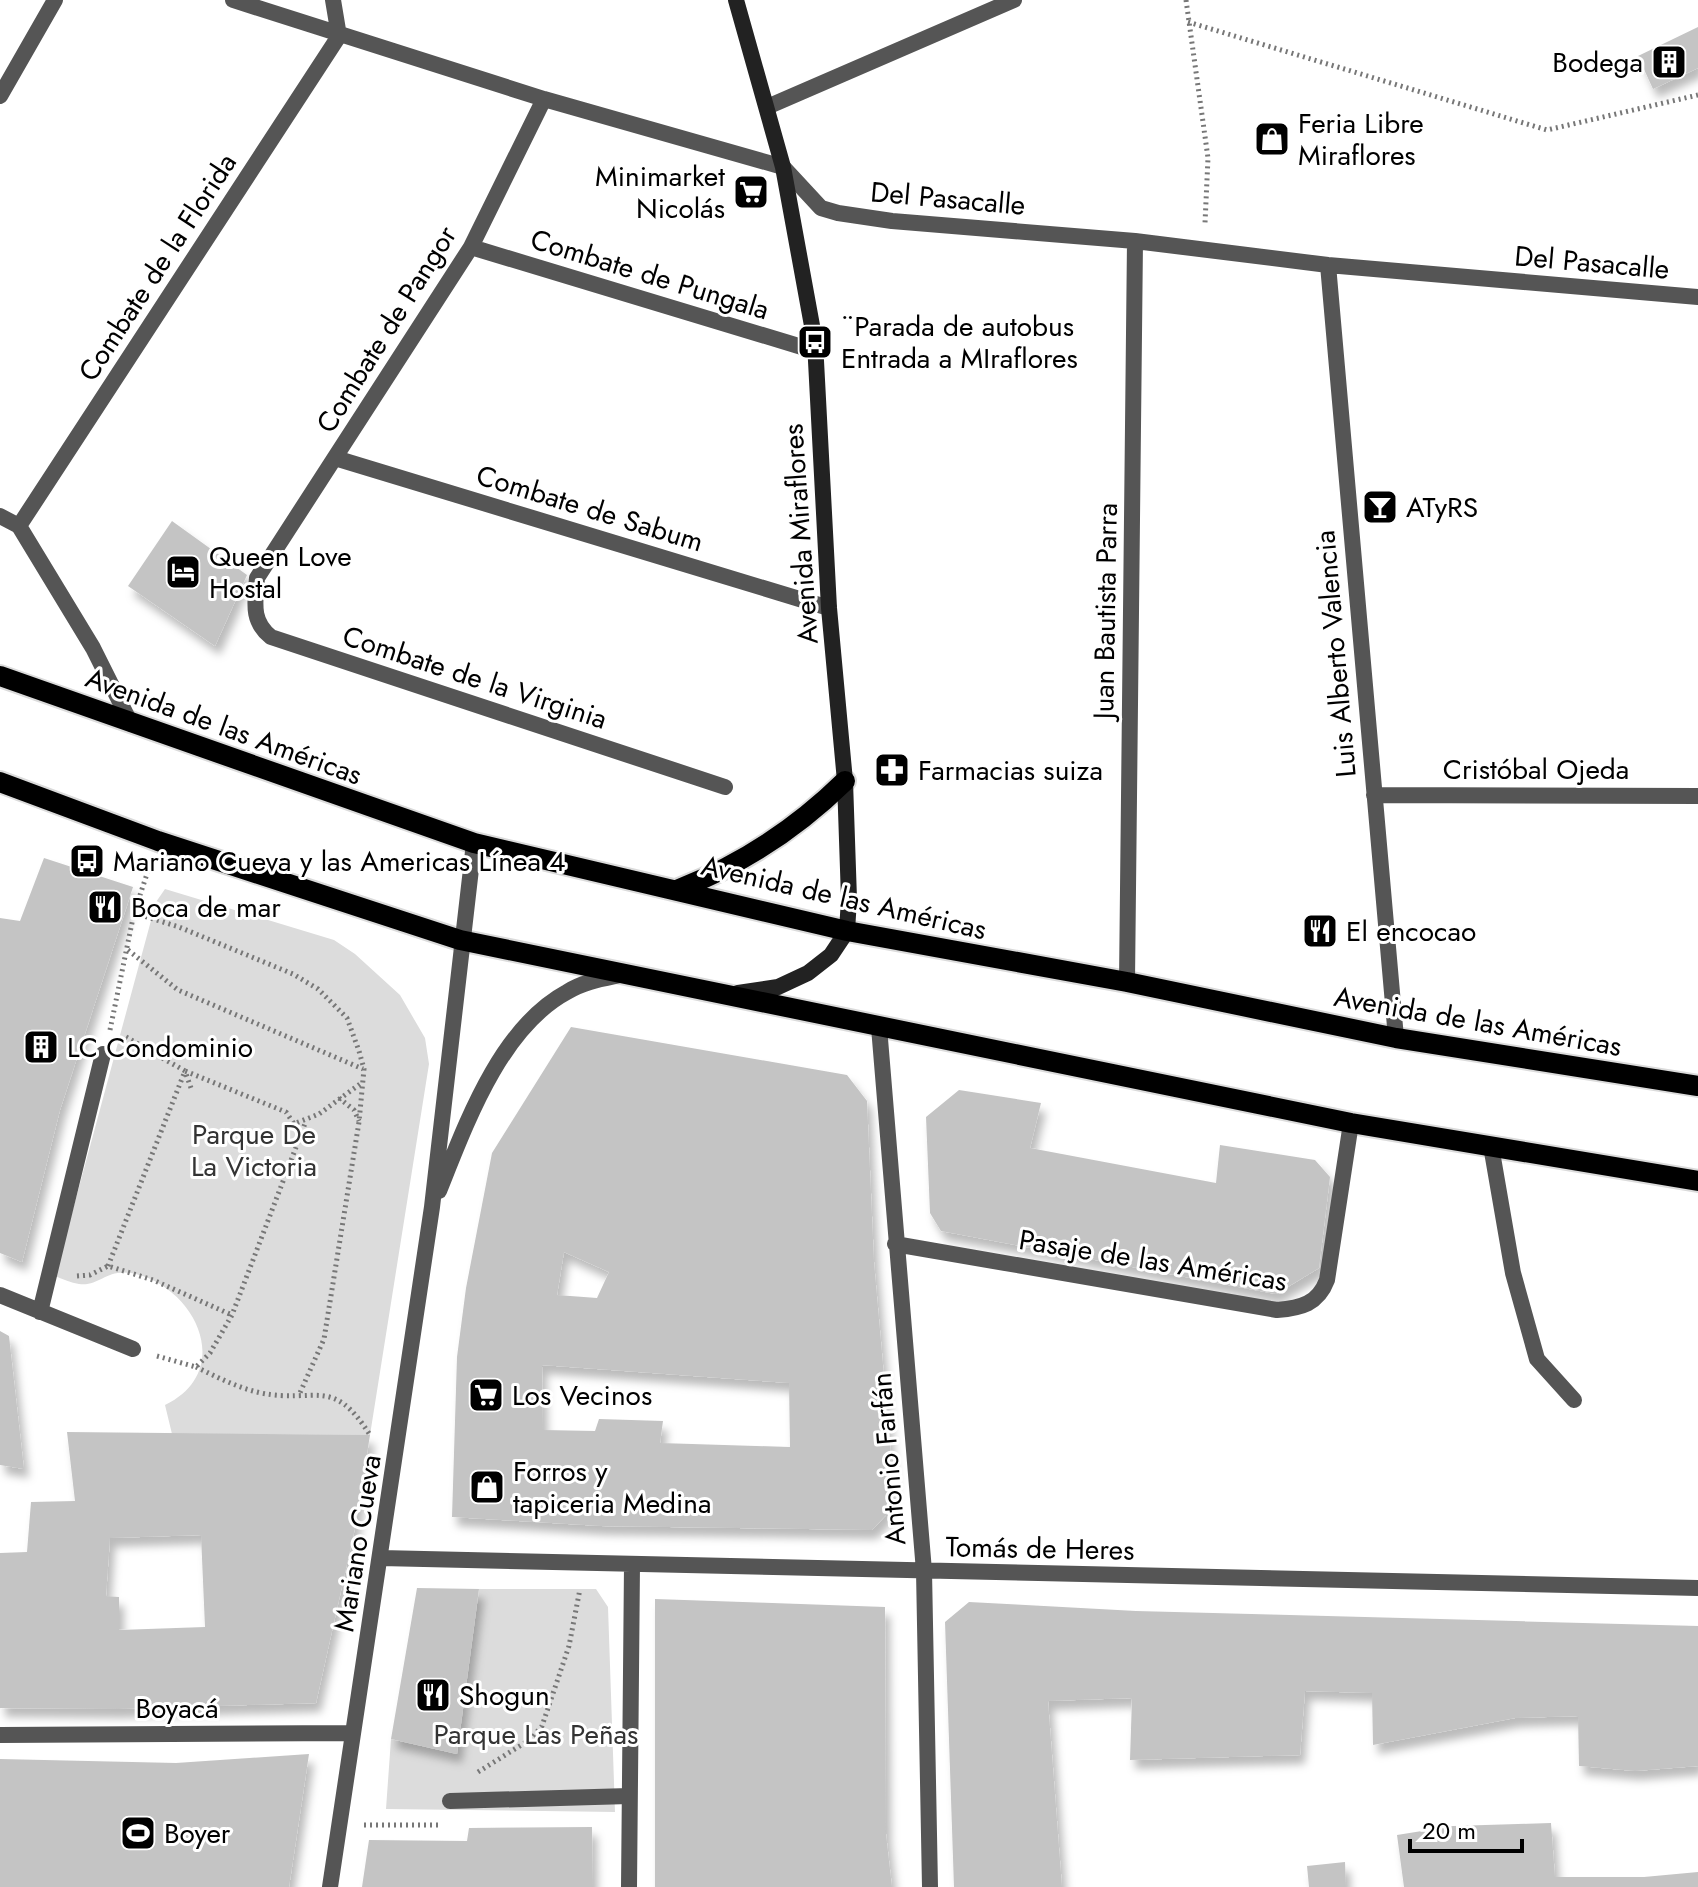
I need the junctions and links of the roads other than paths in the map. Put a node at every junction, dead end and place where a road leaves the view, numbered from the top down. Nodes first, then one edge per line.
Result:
1 (55, 0) edge
2 (233, 0) edge
3 (333, 0) edge
4 (736, 0) edge
5 (1014, 0) edge
6 (339, 36) junction
7 (0, 96) edge
8 (544, 99) junction
9 (767, 107) junction
10 (783, 167) junction
11 (1135, 241) junction
12 (471, 247) junction
13 (1328, 265) junction
14 (1698, 297) edge
15 (815, 351) junction
16 (335, 458) junction
17 (0, 516) edge
18 (19, 526) junction
19 (257, 578) joint
20 (829, 608) junction
21 (0, 676) edge
22 (131, 724) junction
23 (845, 781) junction
24 (0, 782) edge
25 (725, 787) dead end
26 (1374, 795) junction
27 (1698, 796) edge
28 (474, 843) junction
29 (679, 889) junction
30 (847, 931) junction
31 (460, 940) junction
32 (628, 974) junction
33 (1127, 982) junction
34 (728, 995) junction
35 (879, 1027) junction
36 (1396, 1038) junction
37 (103, 1054) road end
38 (1698, 1086) edge
39 (1351, 1123) junction
40 (1491, 1146) junction
41 (1698, 1181) edge
42 (432, 1207) junction
43 (895, 1244) junction
44 (0, 1295) edge
45 (40, 1312) junction
46 (133, 1349) road end
47 (1574, 1400) dead end
48 (381, 1558) junction
49 (632, 1565) junction
50 (924, 1571) junction
51 (1698, 1588) edge
52 (353, 1733) junction
53 (0, 1735) edge
54 (629, 1796) junction
55 (450, 1801) road end
56 (330, 1887) edge
57 (629, 1887) edge
58 (930, 1887) edge

1 - 7 street
2 - 6 street
3 - 6 street
4 - 9 street, Avenida Miraflores
5 - 9 street
6 - 8 street
6 - 18 street, Combate de la Florida
8 - 10 street
8 - 12 street, Combate de Pangor
9 - 10 street, Avenida Miraflores
10 - 11 street, Del Pasacalle
10 - 15 street, Avenida Miraflores
11 - 13 street, Del Pasacalle
11 - 33 street, Juan Bautista Parra
12 - 15 street, Combate de Pungala
12 - 16 street, Combate de Pangor
13 - 14 street, Del Pasacalle
13 - 26 street, Luis Alberto Valencia
15 - 20 street, Avenida Miraflores
16 - 19 street, Combate de Pangor
16 - 20 street, Combate de Sabum
17 - 18 street
18 - 22 street
19 - 25 street, Combate de la Virginia
20 - 23 street, Avenida Miraflores
21 - 22 main road, Avenida de las Américas
22 - 28 main road, Avenida de las Américas
23 - 29 main road
23 - 30 street, Avenida Miraflores
24 - 31 main road
26 - 27 street, Cristóbal Ojeda
26 - 36 street, Luis Alberto Valencia
28 - 29 main road, Avenida de las Américas
28 - 31 street, Mariano Cueva
29 - 30 main road, Avenida de las Américas
30 - 33 main road, Avenida de las Américas
30 - 34 street
31 - 32 main road
31 - 42 street, Mariano Cueva
32 - 34 main road
32 - 42 street, Mariano Cueva
33 - 36 main road, Avenida de las Américas
34 - 35 main road
35 - 39 main road
35 - 43 street, Antonio Farfán
36 - 38 main road, Avenida de las Américas
37 - 45 street
39 - 40 main road
39 - 43 street, Pasaje de las Américas
40 - 41 main road
40 - 47 street
42 - 48 street, Mariano Cueva
43 - 50 street, Antonio Farfán
44 - 45 street
45 - 46 street
48 - 49 street, Tomás de Heres
48 - 52 street, Mariano Cueva
49 - 50 street, Tomás de Heres
49 - 54 street
50 - 51 street, Tomás de Heres
50 - 58 street, Antonio Farfán
52 - 53 street, Boyacá
52 - 56 street, Mariano Cueva
54 - 55 street
54 - 57 street

